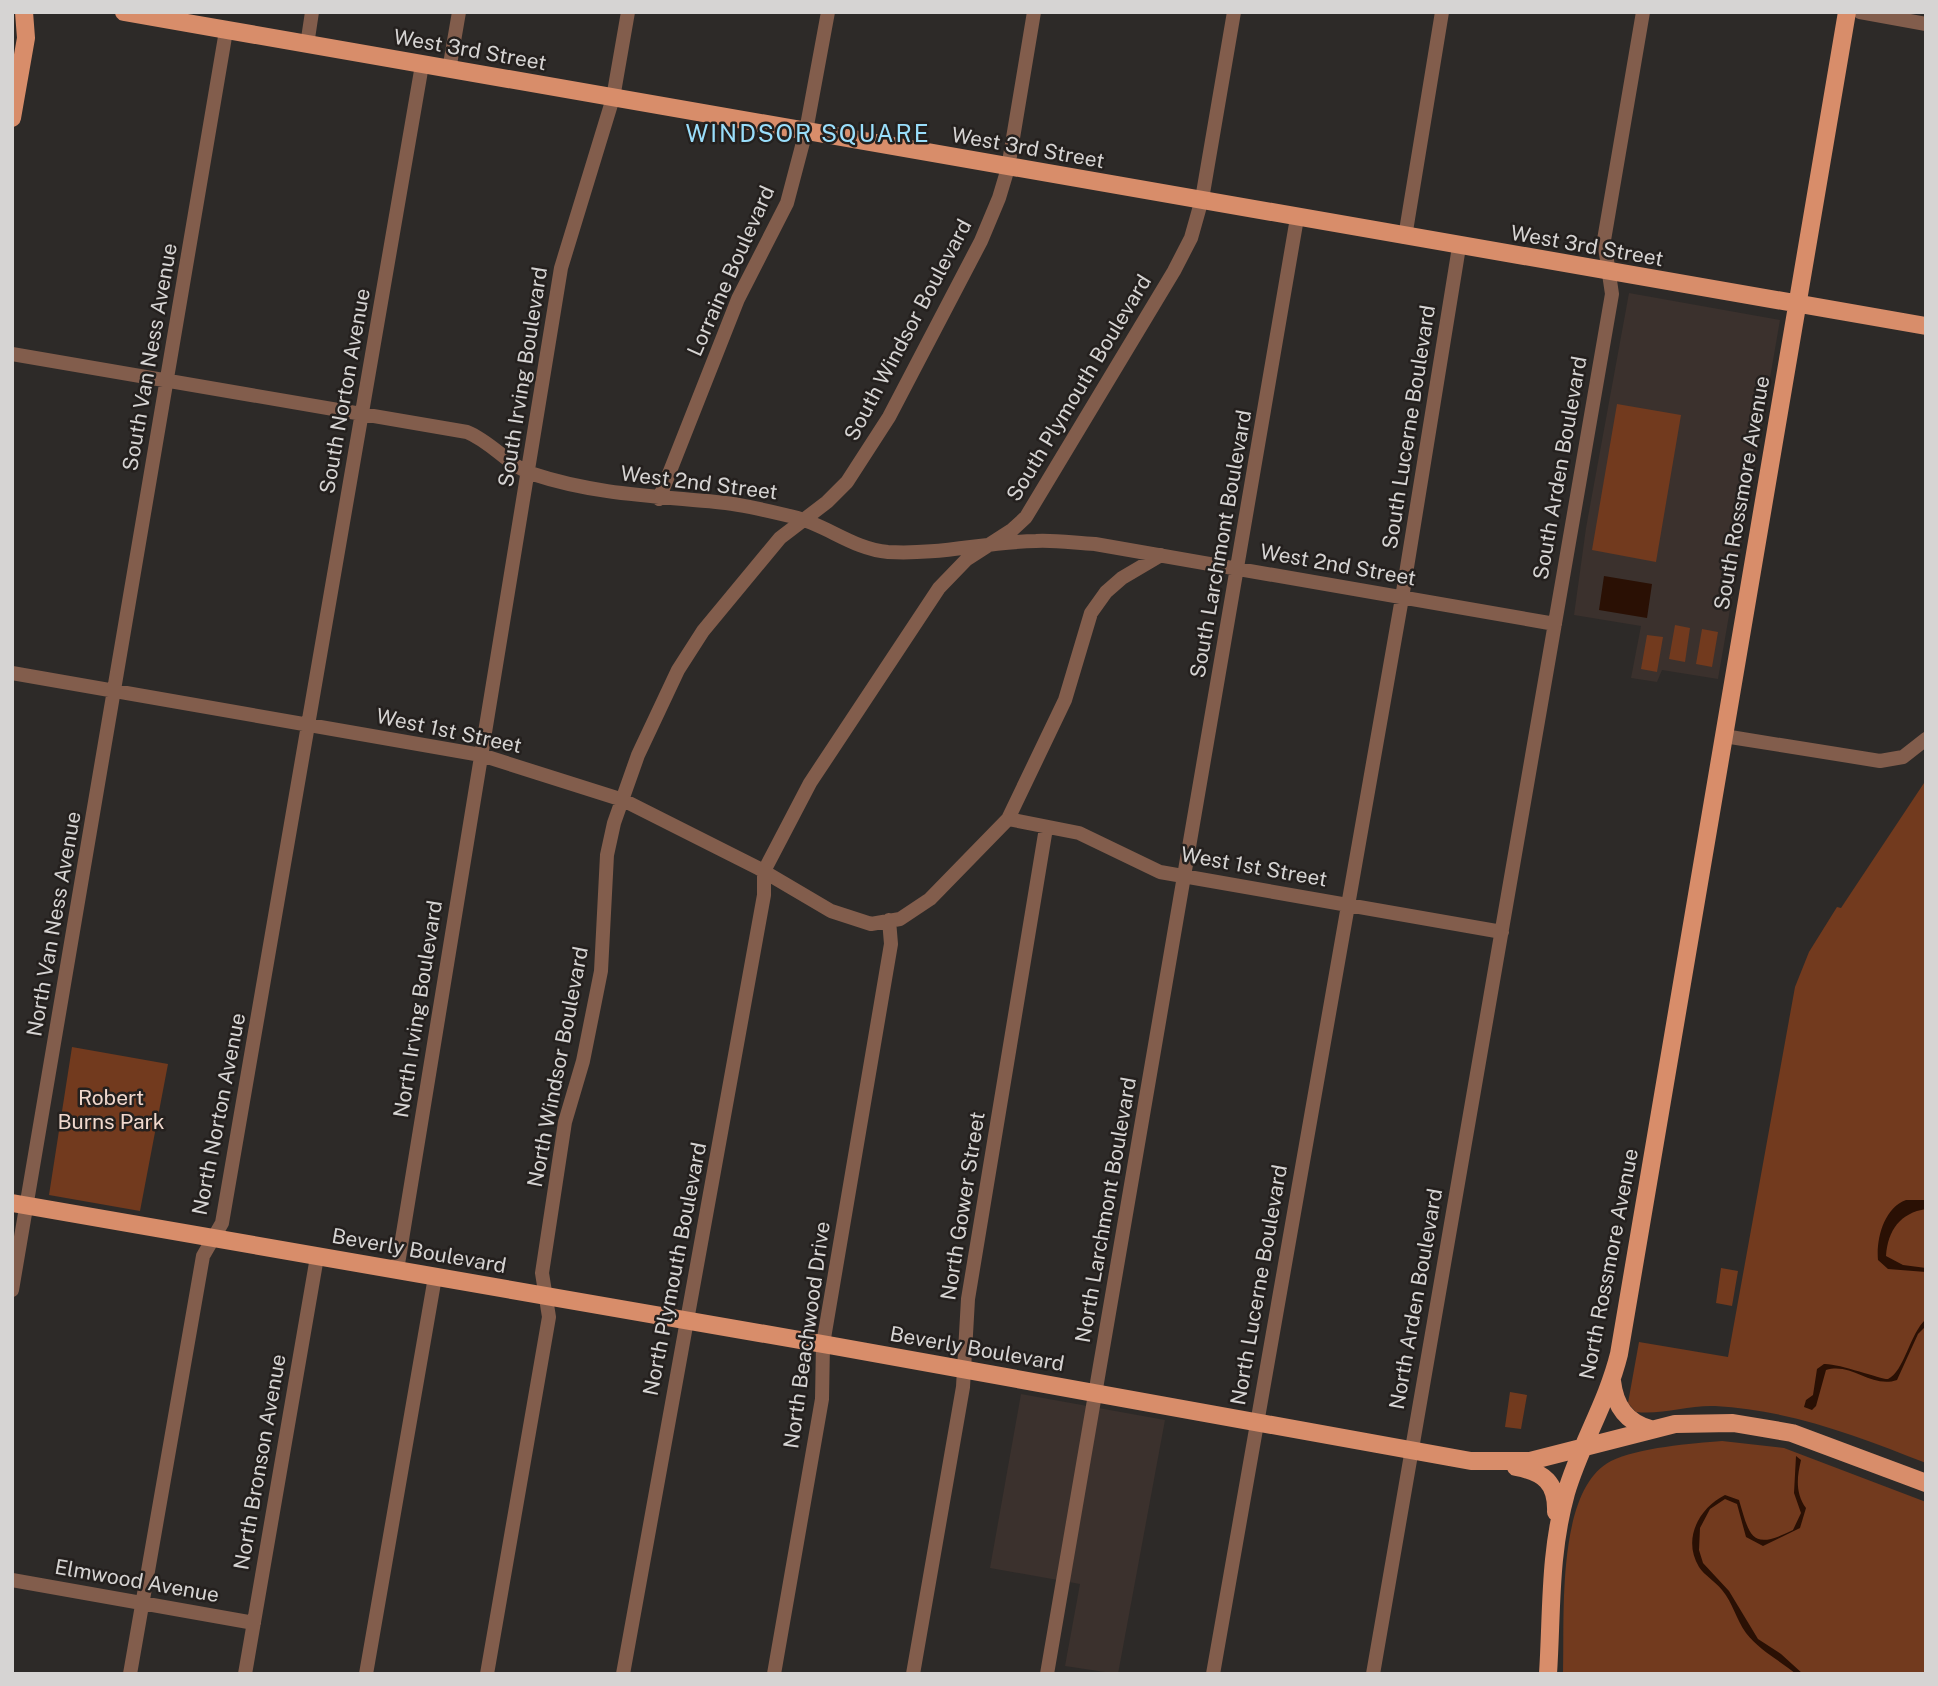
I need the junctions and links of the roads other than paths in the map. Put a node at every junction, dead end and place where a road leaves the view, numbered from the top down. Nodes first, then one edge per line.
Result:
1 (24, 12) edge
2 (124, 12) edge
3 (312, 12) edge
4 (459, 12) edge
5 (628, 12) edge
6 (828, 12) edge
7 (1034, 12) edge
8 (1234, 12) edge
9 (1442, 12) edge
10 (1643, 12) edge
11 (1847, 12) edge
12 (1860, 12) edge
13 (163, 16) edge
14 (1926, 24) edge
15 (226, 31) junction
16 (307, 45) junction
17 (422, 65) junction
18 (449, 69) junction
19 (613, 99) junction
20 (12, 118) edge
21 (806, 131) junction
22 (1009, 168) junction
23 (1202, 199) junction
24 (1297, 218) junction
25 (1405, 237) junction
26 (1459, 247) junction
27 (1608, 272) junction
28 (1797, 305) junction
29 (1926, 326) edge
30 (12, 354) edge
31 (167, 382) junction
32 (361, 416) junction
33 (528, 473) junction
34 (659, 499) junction
35 (801, 519) junction
36 (989, 546) junction
37 (1161, 555) junction
38 (1238, 569) junction
39 (1402, 598) junction
40 (1555, 624) junction
41 (12, 673) edge
42 (114, 691) junction
43 (309, 724) junction
44 (1724, 736) junction
45 (1926, 739) edge
46 (481, 755) junction
47 (623, 800) junction
48 (1008, 819) junction
49 (1046, 828) junction
50 (764, 871) junction
51 (1185, 877) junction
52 (1347, 904) junction
53 (889, 920) junction
54 (1502, 932) junction
55 (1684, 981) joint
56 (20, 1205) edge
57 (212, 1238) junction
58 (317, 1256) junction
59 (397, 1270) junction
60 (435, 1277) junction
61 (12, 1290) edge
62 (546, 1296) junction
63 (688, 1320) junction
64 (823, 1344) junction
65 (964, 1369) junction
66 (1612, 1381) junction
67 (1096, 1393) junction
68 (1257, 1423) junction
69 (1650, 1429) junction
70 (1584, 1448) junction
71 (1412, 1450) junction
72 (1471, 1461) junction
73 (1926, 1483) edge
74 (1555, 1538) junction
75 (12, 1580) edge
76 (143, 1603) junction
77 (254, 1623) junction
78 (131, 1674) edge
79 (245, 1674) edge
80 (366, 1674) edge
81 (486, 1674) edge
82 (624, 1674) edge
83 (775, 1674) edge
84 (913, 1674) edge
85 (1047, 1674) edge
86 (1213, 1674) edge
87 (1373, 1674) edge
88 (1548, 1674) edge

1 - 20 main road
2 - 13 main road, West 3rd Street
3 - 16 street
4 - 18 street
5 - 19 street, South Irving Boulevard
6 - 21 street, Lorraine Boulevard
7 - 22 street, South Windsor Boulevard
8 - 23 street, South Plymouth Boulevard
9 - 25 street
10 - 27 street, South Arden Boulevard
11 - 28 main road, South Rossmore Avenue
12 - 14 street
13 - 15 main road, West 3rd Street
15 - 16 main road, West 3rd Street
15 - 31 street, South Van Ness Avenue
16 - 17 main road, West 3rd Street
17 - 18 main road, West 3rd Street
17 - 32 street, South Norton Avenue
18 - 19 main road, West 3rd Street
19 - 21 main road, West 3rd Street
19 - 33 street, South Irving Boulevard
21 - 22 main road, West 3rd Street
21 - 34 street, Lorraine Boulevard
22 - 23 main road, West 3rd Street
22 - 35 street, South Windsor Boulevard
23 - 24 main road, West 3rd Street
23 - 36 street, South Plymouth Boulevard
24 - 25 main road, West 3rd Street
24 - 38 street, South Larchmont Boulevard
25 - 26 main road, West 3rd Street
26 - 27 main road, West 3rd Street
26 - 39 street, South Lucerne Boulevard
27 - 28 main road, West 3rd Street
27 - 40 street, South Arden Boulevard
28 - 29 main road, West 3rd Street
28 - 44 main road, South Rossmore Avenue
30 - 31 street, West 2nd Street
31 - 32 street, West 2nd Street
31 - 42 street, South Van Ness Avenue
32 - 33 street, West 2nd Street
32 - 43 street, South Norton Avenue
33 - 34 street, West 2nd Street
33 - 46 street, South Irving Boulevard
34 - 35 street, West 2nd Street
35 - 36 street, West 2nd Street
35 - 47 street, South Windsor Boulevard
36 - 37 street, West 2nd Street
36 - 50 street, South Plymouth Boulevard
37 - 38 street, West 2nd Street
37 - 48 street
38 - 39 street, West 2nd Street
38 - 51 street, South Larchmont Boulevard
39 - 40 street, West 2nd Street
39 - 52 street, South Lucerne Boulevard
40 - 54 street, South Arden Boulevard
41 - 42 street, West 1st Street
42 - 43 street, West 1st Street
42 - 56 street, North Van Ness Avenue
43 - 46 street, West 1st Street
43 - 57 street, North Norton Avenue
44 - 45 street
44 - 55 main road, South Rossmore Avenue
46 - 47 street, West 1st Street
46 - 59 street, North Irving Boulevard
47 - 50 street, West 1st Street
47 - 62 street, North Windsor Boulevard
48 - 49 street, West 1st Street
48 - 53 street
49 - 51 street, West 1st Street
49 - 65 street, North Gower Street
50 - 53 street, West 1st Street
50 - 63 street, North Plymouth Boulevard
51 - 52 street, West 1st Street
51 - 67 street, North Larchmont Boulevard
52 - 54 street, West 1st Street
52 - 68 street, North Lucerne Boulevard
53 - 64 street, North Beachwood Drive
54 - 71 street, North Arden Boulevard
55 - 66 main road, North Rossmore Avenue
56 - 57 main road, Beverly Boulevard
56 - 61 street, North Van Ness Avenue
57 - 58 main road, Beverly Boulevard
57 - 76 street, North Norton Avenue
58 - 59 main road, Beverly Boulevard
58 - 77 street, North Bronson Avenue
59 - 60 main road, Beverly Boulevard
60 - 62 main road, Beverly Boulevard
60 - 80 street
62 - 63 main road, Beverly Boulevard
62 - 81 street, North Windsor Boulevard
63 - 64 main road, Beverly Boulevard
63 - 82 street, North Plymouth Boulevard
64 - 65 main road, Beverly Boulevard
64 - 83 street, North Beachwood Drive
65 - 67 main road, Beverly Boulevard
65 - 84 street, North Gower Street
66 - 69 main road
66 - 70 main road, North Rossmore Avenue
67 - 68 main road, Beverly Boulevard
67 - 85 street, North Larchmont Boulevard
68 - 71 main road, Beverly Boulevard
68 - 86 street, North Lucerne Boulevard
69 - 70 main road, Beverly Boulevard
69 - 73 main road, Beverly Boulevard
70 - 72 main road, Beverly Boulevard
70 - 74 main road, North Rossmore Avenue
71 - 72 main road, Beverly Boulevard
71 - 87 street, North Arden Boulevard
72 - 74 main road
74 - 88 main road, North Rossmore Avenue
75 - 76 street, Elmwood Avenue
76 - 77 street, Elmwood Avenue
76 - 78 street, North Norton Avenue
77 - 79 street, North Bronson Avenue

